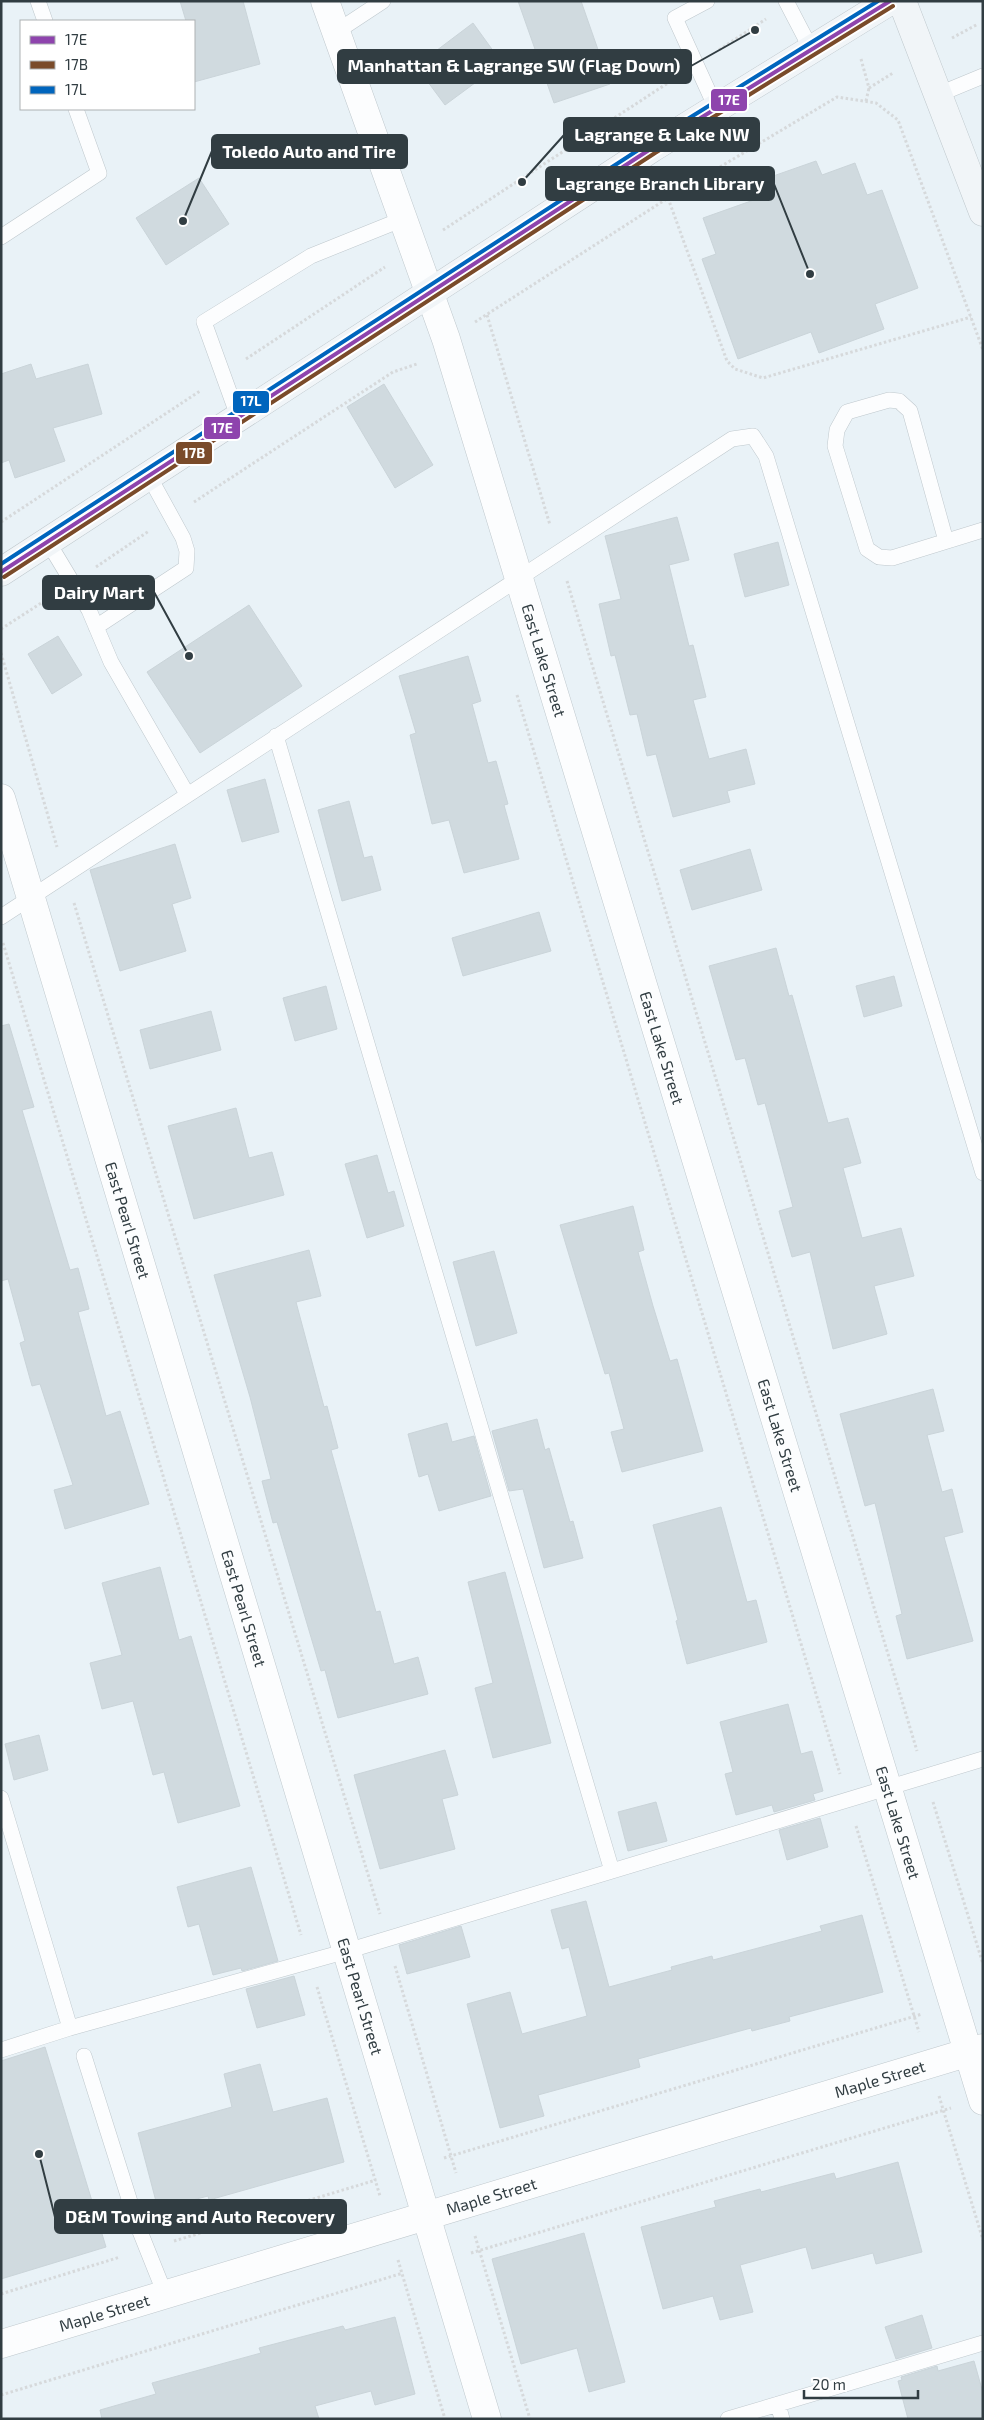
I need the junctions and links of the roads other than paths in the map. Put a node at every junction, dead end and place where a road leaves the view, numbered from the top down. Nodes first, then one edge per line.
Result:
1 (38, 1) edge
2 (325, 1) edge
3 (382, 1) edge
4 (707, 1) edge
5 (786, 1) edge
6 (890, 1) edge
7 (902, 1) edge
8 (45, 20) edge
9 (336, 32) junction
10 (812, 49) junction
11 (983, 76) edge
12 (937, 95) junction
13 (716, 108) junction
14 (76, 110) edge
15 (981, 201) edge
16 (404, 219) junction
17 (1, 237) edge
18 (430, 293) junction
19 (239, 418) junction
20 (149, 476) junction
21 (983, 530) edge
22 (946, 541) junction
23 (48, 542) junction
24 (1, 572) edge
25 (518, 580) junction
26 (96, 627) junction
27 (276, 736) junction
28 (188, 794) junction
29 (1, 798) edge
30 (31, 897) junction
31 (1, 917) edge
32 (983, 1173) edge
33 (983, 1759) edge
34 (889, 1787) junction
35 (1, 1798) edge
36 (612, 1871) junction
37 (347, 1951) junction
38 (70, 2028) junction
39 (1, 2050) edge
40 (976, 2050) edge
41 (84, 2056) dead end
42 (982, 2100) edge
43 (426, 2216) junction
44 (165, 2294) junction
45 (983, 2343) edge
46 (1, 2344) edge
47 (778, 2404) junction
48 (487, 2419) edge
49 (728, 2419) edge
50 (782, 2419) edge

1 - 8 lane
2 - 9 street, East Lake Street
3 - 9 lane
4 - 13 lane
5 - 10 lane
6 - 10 main road
7 - 12 main road
9 - 16 street, East Lake Street
10 - 13 main road
11 - 12 lane
12 - 15 main road
13 - 18 main road
14 - 17 lane
16 - 18 street, East Lake Street
16 - 19 lane
18 - 19 main road
18 - 25 street, East Lake Street
19 - 20 main road
20 - 23 main road
20 - 26 lane
21 - 22 lane
22 - 22 lane
23 - 24 main road
23 - 26 lane
25 - 27 lane
25 - 32 lane
25 - 34 street, East Lake Street
26 - 28 lane
27 - 28 lane
27 - 36 lane
28 - 30 lane
29 - 30 street, East Pearl Street
30 - 31 lane
30 - 37 street, East Pearl Street
33 - 34 lane
34 - 36 lane
34 - 40 street, East Lake Street
35 - 38 lane
36 - 37 lane
37 - 38 lane
37 - 43 street, East Pearl Street
38 - 39 lane
40 - 42 street, East Lake Street
40 - 43 street, Maple Street
41 - 44 lane
43 - 44 street, Maple Street
43 - 48 street, East Pearl Street
44 - 46 street, Maple Street
45 - 47 lane
47 - 49 lane
47 - 50 lane

